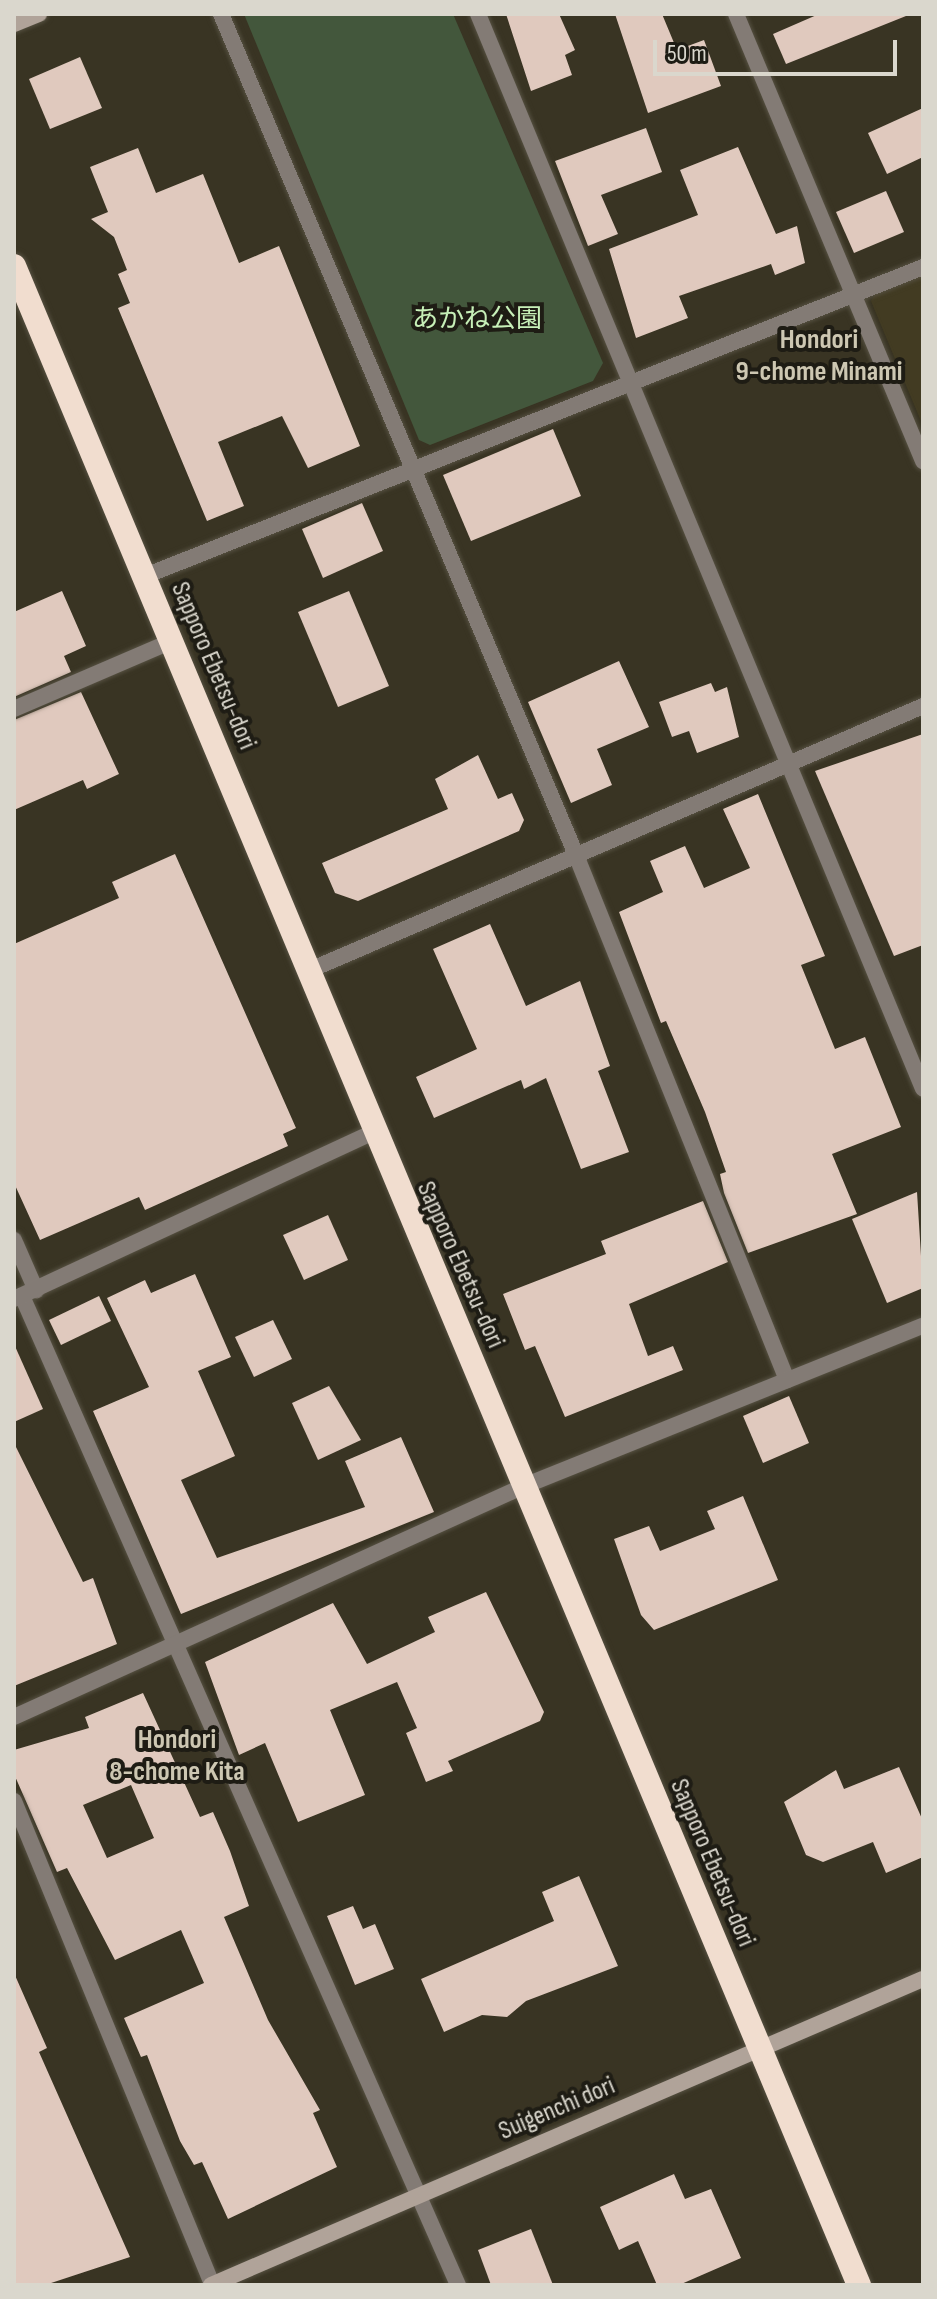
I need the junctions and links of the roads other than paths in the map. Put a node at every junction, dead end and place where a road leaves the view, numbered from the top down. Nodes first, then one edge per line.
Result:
1 (39, 14) edge
2 (221, 14) edge
3 (478, 14) edge
4 (736, 14) edge
5 (14, 24) edge
6 (14, 266) edge
7 (923, 267) edge
8 (854, 296) junction
9 (632, 387) junction
10 (923, 461) edge
11 (412, 470) junction
12 (145, 576) junction
13 (172, 641) junction
14 (923, 706) edge
15 (14, 709) edge
16 (787, 764) junction
17 (576, 855) junction
18 (310, 970) junction
19 (923, 1089) edge
20 (372, 1133) junction
21 (14, 1240) edge
22 (24, 1295) edge
23 (923, 1326) edge
24 (787, 1380) junction
25 (524, 1486) junction
26 (178, 1644) junction
27 (14, 1717) edge
28 (14, 1801) edge
29 (923, 1979) edge
30 (758, 2049) junction
31 (420, 2194) junction
32 (212, 2285) edge
33 (458, 2285) edge
34 (859, 2285) edge

1 - 5 street
2 - 11 street
3 - 9 street
4 - 8 street
6 - 12 highway, Sapporo Ebetsu-dori
7 - 8 street
8 - 9 street
8 - 10 street
9 - 11 street
9 - 16 street
11 - 12 street
11 - 17 street
12 - 13 highway, Sapporo Ebetsu-dori
13 - 15 street
13 - 18 highway, Sapporo Ebetsu-dori
14 - 16 street
16 - 17 street
16 - 19 street
17 - 18 street
17 - 24 street
18 - 20 highway, Sapporo Ebetsu-dori
20 - 22 street
20 - 25 highway, Sapporo Ebetsu-dori
21 - 22 street
22 - 26 street
23 - 24 street
24 - 25 street
25 - 26 street
25 - 30 highway, Sapporo Ebetsu-dori
26 - 27 street
26 - 31 street
28 - 32 street
29 - 30 street, Suigenchi dori
30 - 31 street, Suigenchi dori
30 - 34 highway, Sapporo Ebetsu-dori
31 - 32 street, Suigenchi dori
31 - 33 street

